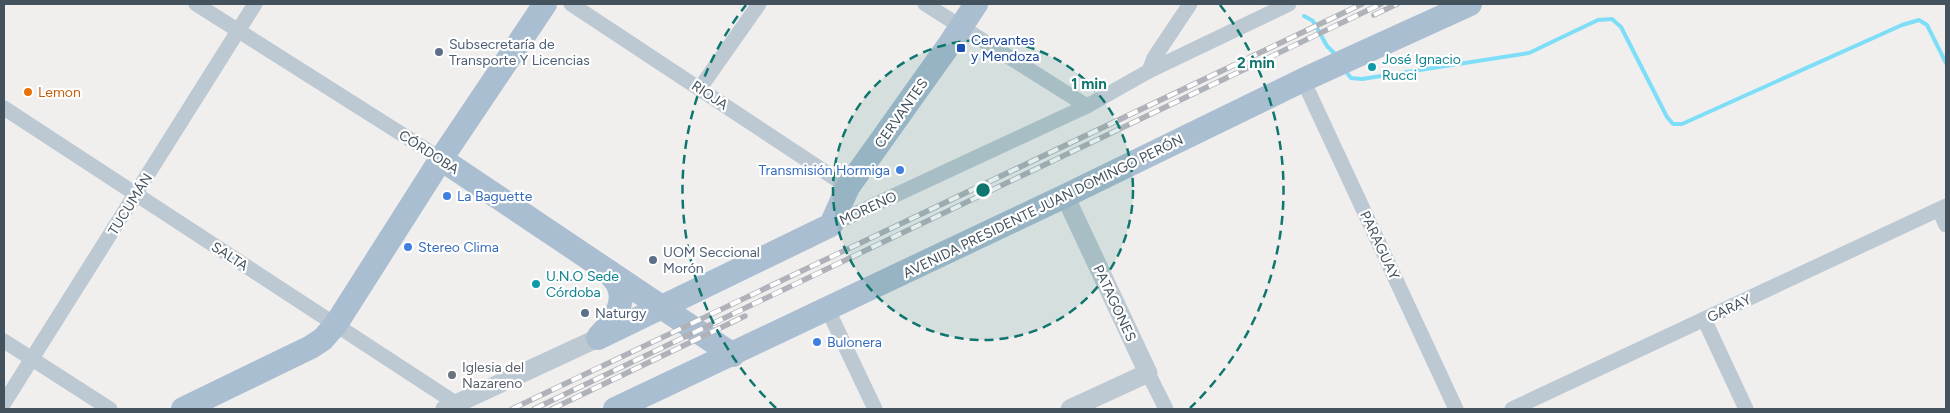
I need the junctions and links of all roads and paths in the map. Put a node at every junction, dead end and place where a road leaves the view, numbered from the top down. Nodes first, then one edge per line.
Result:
1 (196, 4) edge
2 (255, 4) edge
3 (546, 4) edge
4 (571, 4) edge
5 (759, 4) edge
6 (925, 4) edge
7 (976, 4) edge
8 (1190, 4) edge
9 (1289, 4) edge
10 (1470, 4) edge
11 (961, 27) junction
12 (238, 31) junction
13 (1149, 71) junction
14 (1303, 80) junction
15 (700, 88) junction
16 (1087, 106) junction
17 (4, 108) edge
18 (441, 160) junction
19 (848, 187) junction
20 (136, 195) junction
21 (1065, 196) junction
22 (1943, 208) edge
23 (831, 225) junction
24 (1946, 225) edge
25 (608, 272) junction
26 (661, 306) junction
27 (827, 308) junction
28 (1704, 319) junction
29 (336, 324) junction
30 (598, 338) junction
31 (4, 341) edge
32 (733, 355) junction
33 (31, 359) junction
34 (1148, 373) junction
35 (4, 403) edge
36 (451, 406) edge
37 (110, 409) edge
38 (183, 409) edge
39 (616, 409) edge
40 (875, 409) edge
41 (1070, 409) edge
42 (1166, 409) edge
43 (1456, 409) edge
44 (1512, 409) edge
45 (1746, 409) edge

1 - 12 street, CÓRDOBA
2 - 12 street, TUCUMÁN
3 - 18 main road
4 - 15 street, RIOJA
5 - 15 street
6 - 11 street
7 - 11 main road, CERVANTES
8 - 13 street
9 - 13 street, MORENO
10 - 14 main road, AVENIDA PRESIDENTE JUAN DOMINGO PERÓN
11 - 16 street
11 - 19 main road, CERVANTES
12 - 18 street, CÓRDOBA
12 - 20 street, TUCUMÁN
13 - 16 street, MORENO
14 - 21 main road, AVENIDA PRESIDENTE JUAN DOMINGO PERÓN
14 - 43 street, PARAGUAY
15 - 19 street, RIOJA
16 - 23 street, MORENO
17 - 20 street, SALTA
18 - 25 main road, CÓRDOBA
18 - 29 main road
19 - 23 main road, CERVANTES
20 - 29 street, SALTA
20 - 33 street, TUCUMÁN
21 - 27 main road, AVENIDA PRESIDENTE JUAN DOMINGO PERÓN
21 - 34 street, PATAGONES
22 - 24 street
22 - 28 street, GARAY
23 - 26 main road, MORENO
25 - 26 main road, CÓRDOBA
25 - 30 main road
26 - 30 main road, MORENO
26 - 32 main road, CÓRDOBA
27 - 32 main road, AVENIDA PRESIDENTE JUAN DOMINGO PERÓN
27 - 40 street
28 - 44 street, GARAY
28 - 45 street
29 - 36 street, SALTA
29 - 38 main road
30 - 36 street, MORENO
31 - 33 street
32 - 39 main road, AVENIDA PRESIDENTE JUAN DOMINGO PERÓN
33 - 35 street, TUCUMÁN
33 - 37 street
34 - 41 street
34 - 42 street, PATAGONES

